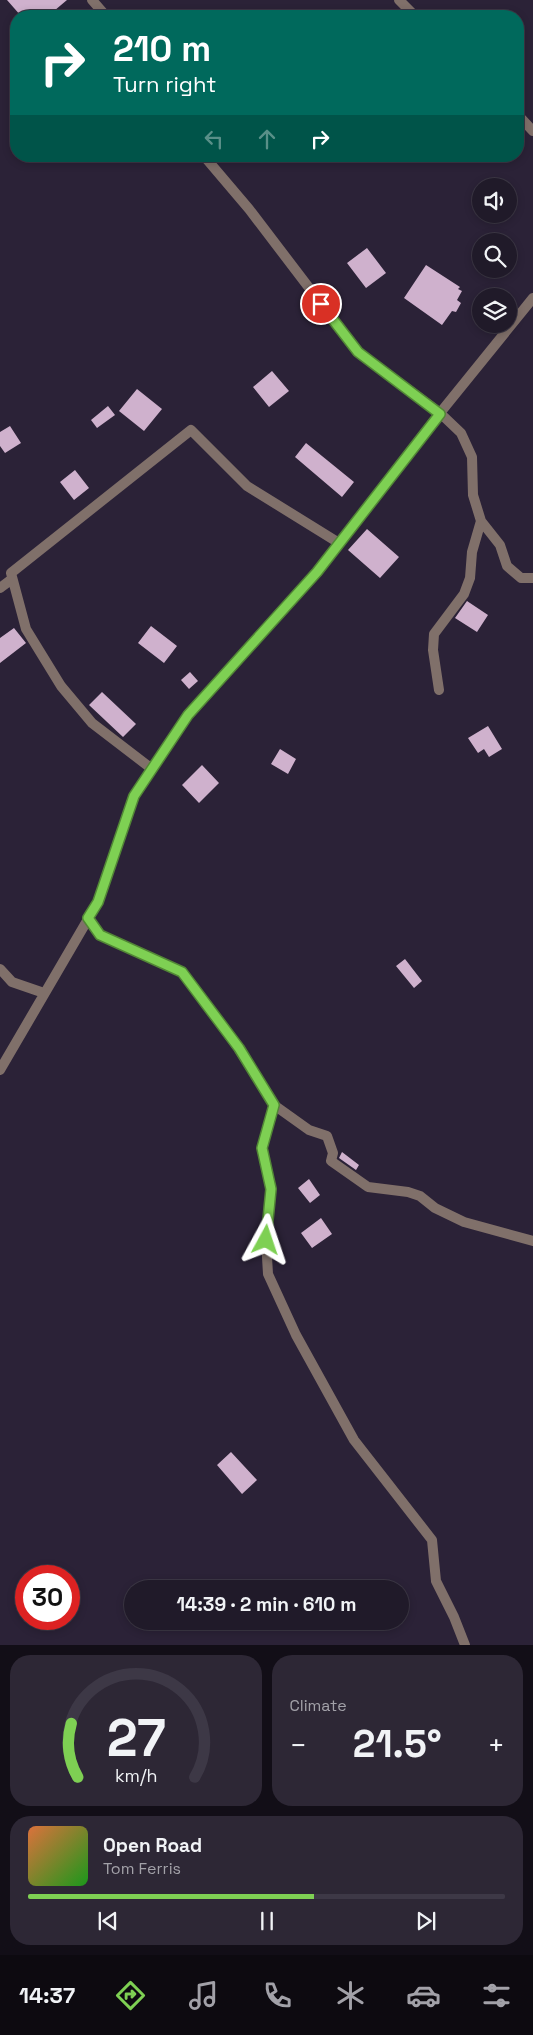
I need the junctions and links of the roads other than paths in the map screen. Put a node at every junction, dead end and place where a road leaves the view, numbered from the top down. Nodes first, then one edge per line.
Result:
1 (92, 0) edge
2 (399, 0) edge
3 (101, 10) edge
4 (410, 10) edge
5 (524, 121) edge
6 (533, 130) edge
7 (209, 162) edge
8 (533, 298) edge
9 (440, 414) junction
10 (481, 521) junction
11 (340, 543) junction
12 (533, 578) edge
13 (12, 579) junction
14 (0, 588) edge
15 (439, 690) dead end
16 (152, 769) junction
17 (88, 918) junction
18 (0, 969) edge
19 (44, 993) junction
20 (0, 1070) edge
21 (274, 1105) junction
22 (533, 1241) edge
23 (465, 1645) edge

1 - 3 street
2 - 4 street
5 - 6 street
7 - 9 street
8 - 9 street
9 - 10 street
9 - 11 street
10 - 12 street
10 - 15 street
11 - 13 street
11 - 16 street
13 - 14 street
13 - 16 street
16 - 17 street
17 - 19 street
17 - 21 street
18 - 19 street
19 - 20 street
21 - 22 street
21 - 23 street

